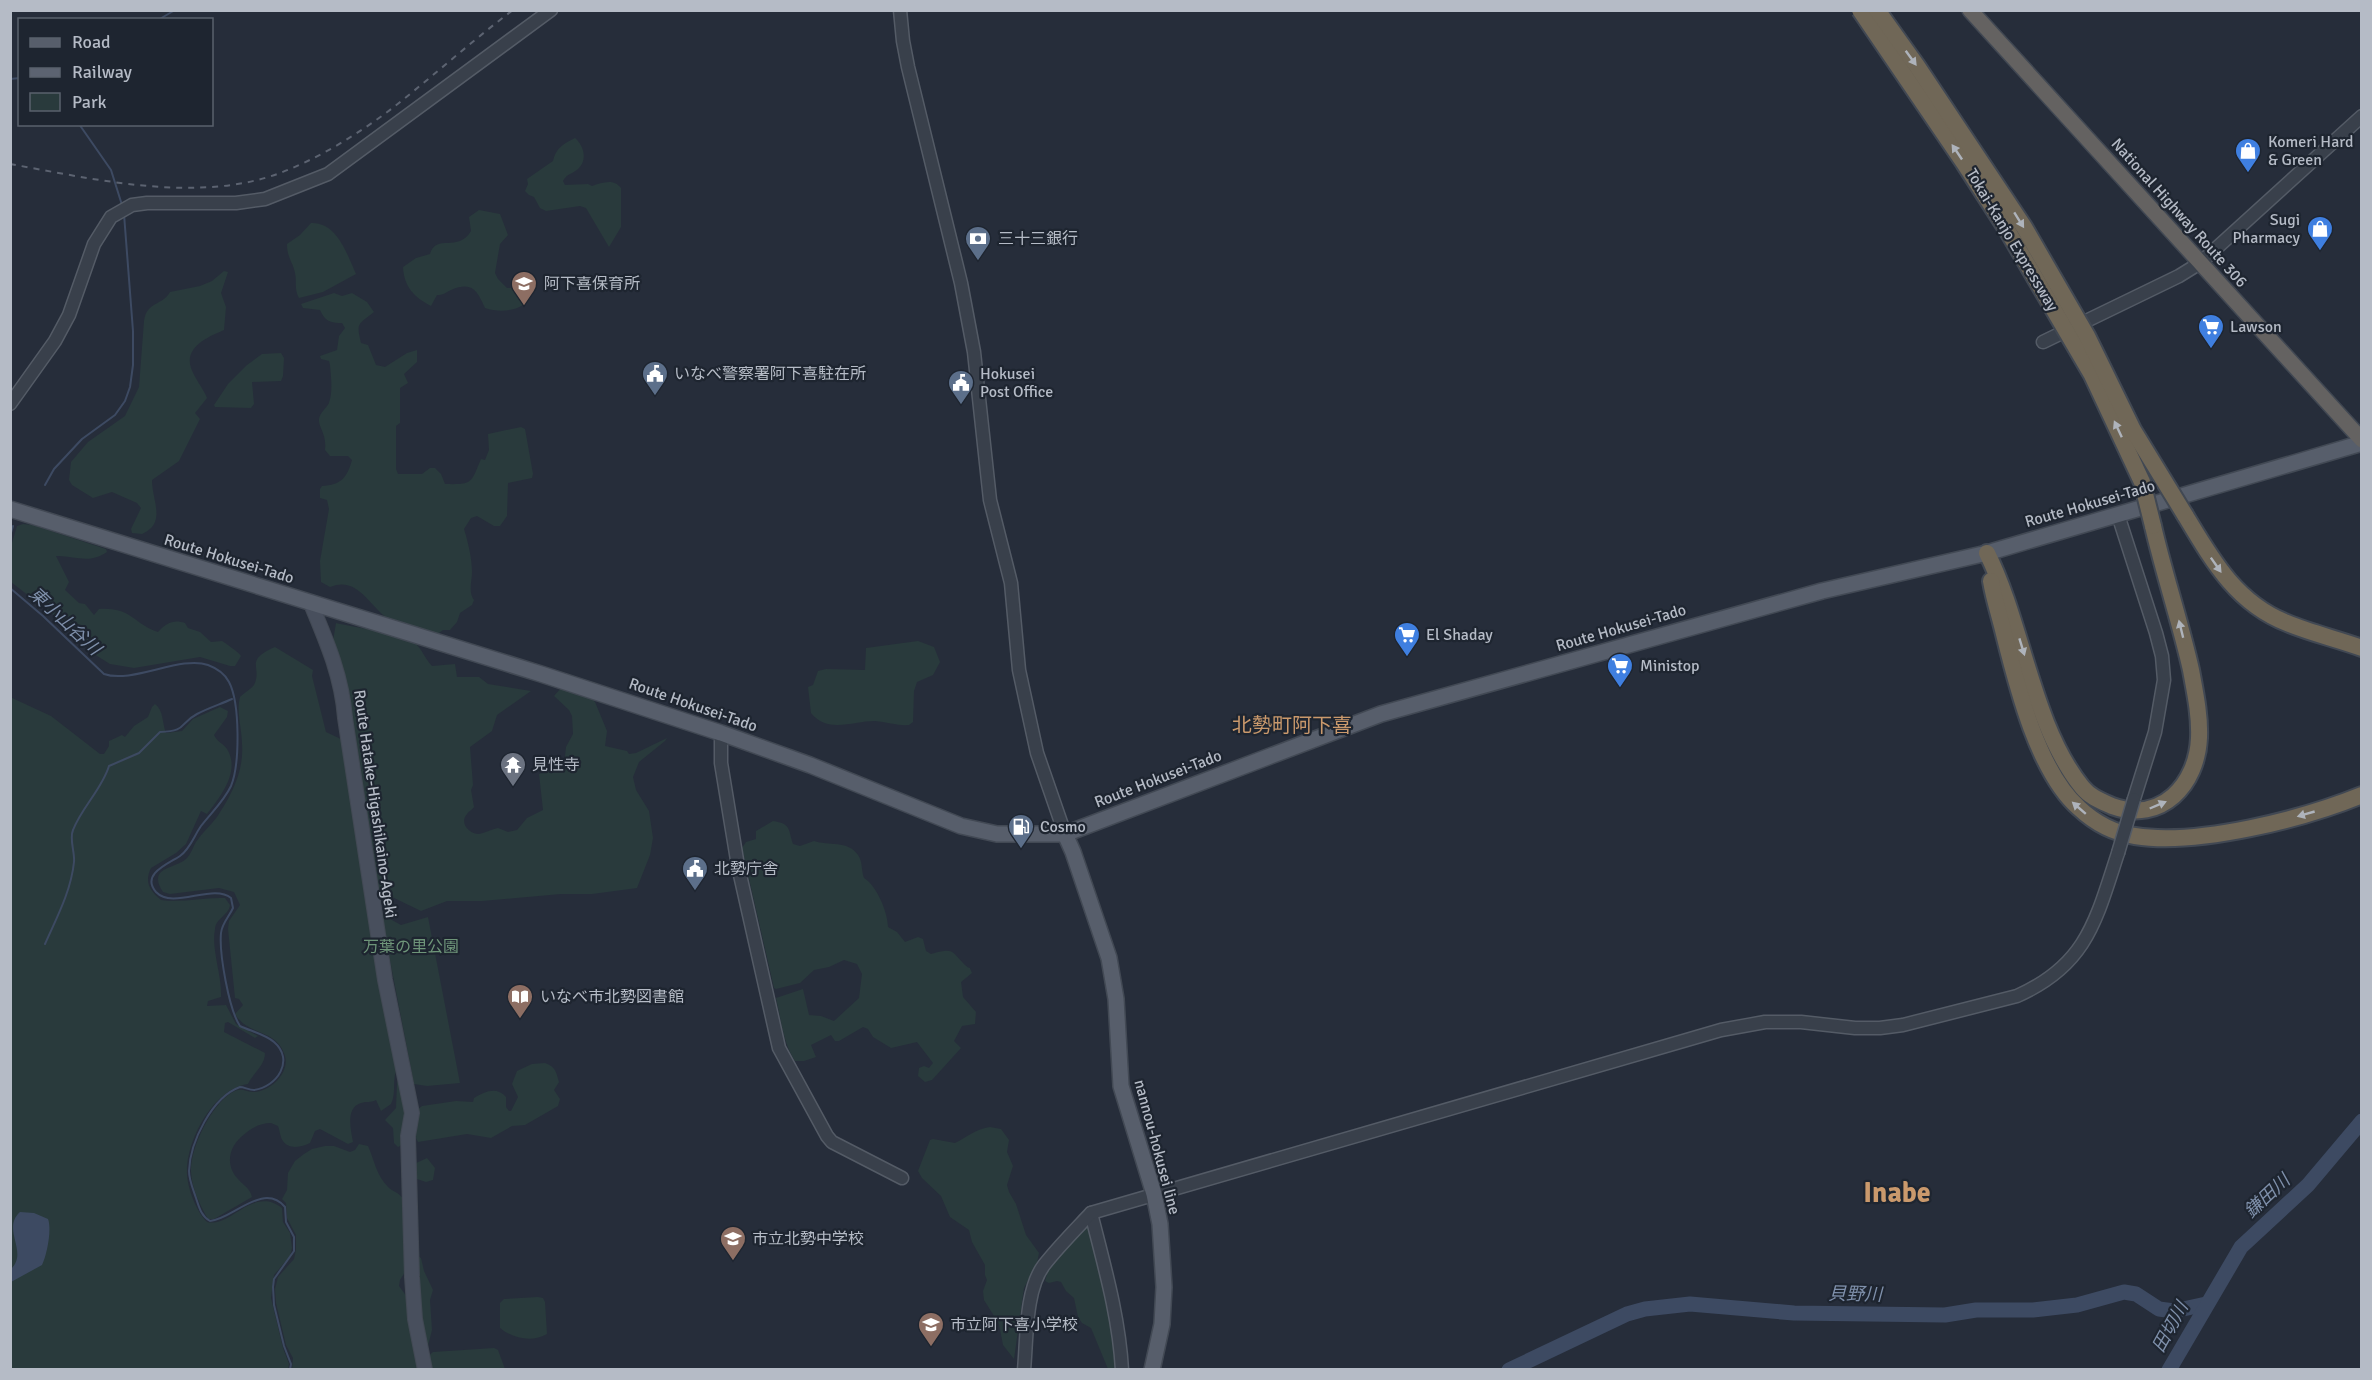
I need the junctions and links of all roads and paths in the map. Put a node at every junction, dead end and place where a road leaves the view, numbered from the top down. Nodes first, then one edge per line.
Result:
1 (551, 10) edge
2 (900, 10) edge
3 (1860, 10) edge
4 (1877, 10) edge
5 (1970, 10) edge
6 (2361, 116) edge
7 (2200, 263) junction
8 (2043, 342) dead end
9 (10, 404) edge
10 (2361, 441) edge
11 (10, 509) edge
12 (2118, 515) junction
13 (1987, 553) junction
14 (311, 604) junction
15 (2361, 648) edge
16 (721, 733) junction
17 (2361, 795) edge
18 (1065, 834) junction
19 (902, 1178) dead end
20 (1154, 1194) junction
21 (1091, 1213) junction
22 (425, 1370) edge
23 (1024, 1370) edge
24 (1122, 1370) edge
25 (1152, 1370) edge

1 - 9 street
2 - 18 street
13 -> 3 highway, Tokai-Kanjo Expressway, bridge
4 -> 15 highway, Tokai-Kanjo Expressway, bridge
5 - 7 highway, National Highway Route 306
6 - 7 street
7 - 8 street
7 - 10 highway, National Highway Route 306
10 - 12 main road, Route Hokusei-Tado
11 - 14 main road, Route Hokusei-Tado
12 - 13 main road, Route Hokusei-Tado
12 - 20 street, bridge
17 -> 13 highway
13 - 18 main road, Route Hokusei-Tado
14 - 16 main road, Route Hokusei-Tado
14 - 22 main road, Route Hatake-Higashikaino-Ageki
16 - 18 main road, Route Hokusei-Tado
16 - 19 street
18 - 20 main road, nannou-hokusei line
20 - 21 street
20 - 25 main road, nannou-hokusei line
21 - 23 street
21 - 24 street

